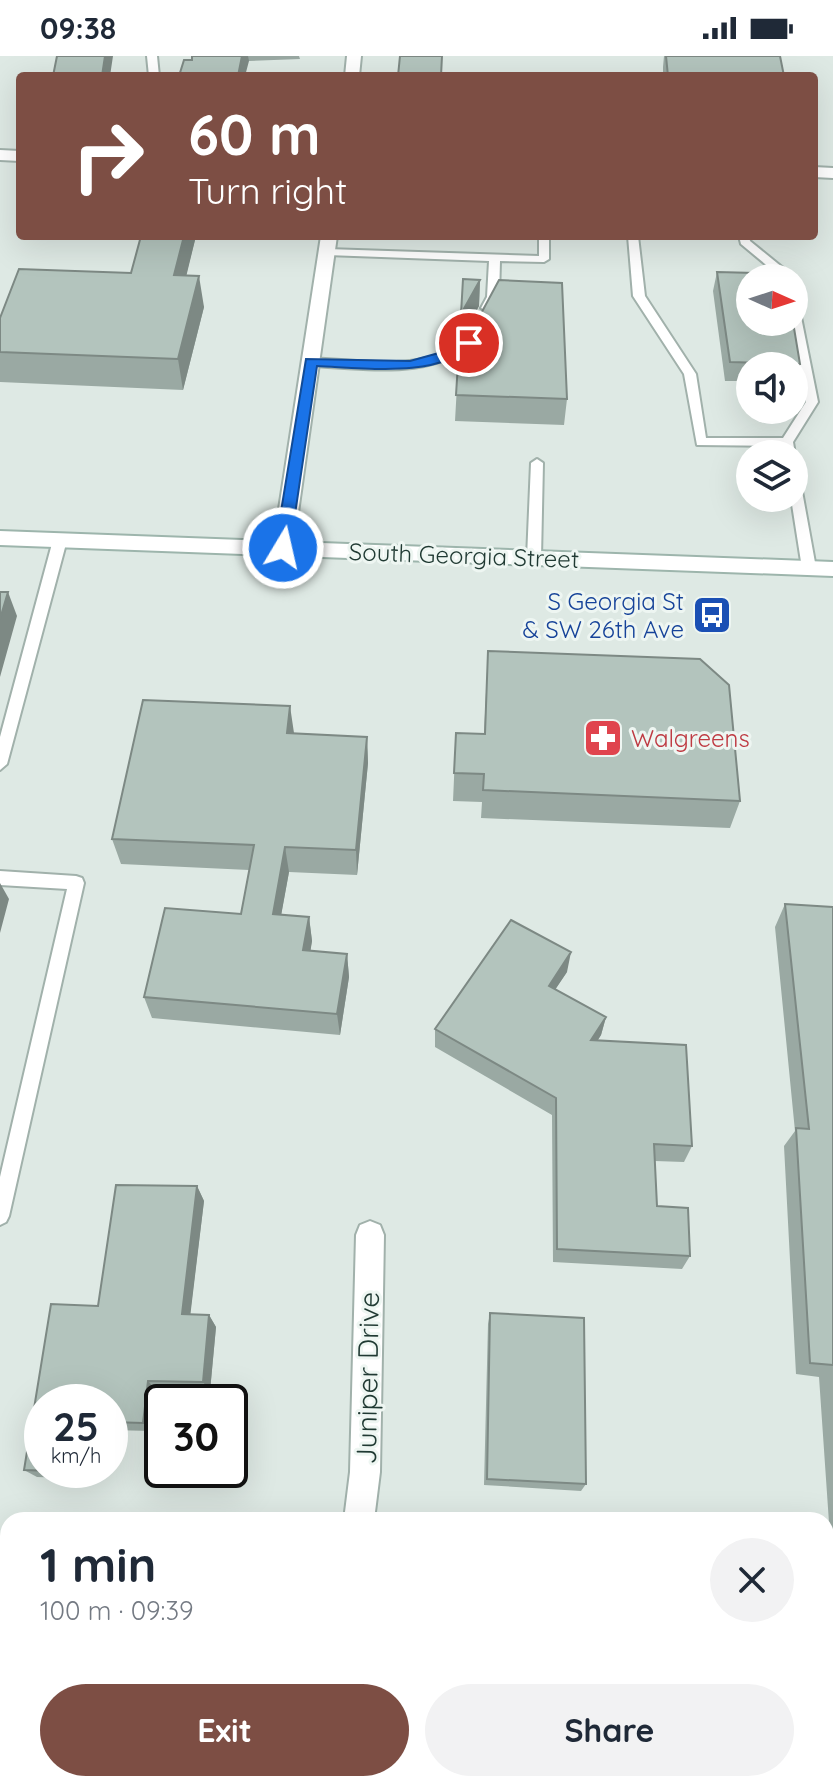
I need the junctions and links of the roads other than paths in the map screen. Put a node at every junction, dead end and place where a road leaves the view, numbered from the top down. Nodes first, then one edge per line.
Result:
1 (544, 240) edge
2 (633, 240) edge
3 (745, 240) edge
4 (328, 244) edge
5 (495, 257) junction
6 (772, 264) edge
7 (800, 336) edge
8 (311, 362) junction
9 (792, 440) edge
10 (736, 444) edge
11 (537, 463) dead end
12 (799, 512) edge
13 (0, 538) edge
14 (60, 540) junction
15 (283, 548) junction
16 (534, 558) junction
17 (809, 568) junction
18 (833, 569) edge
19 (0, 764) edge
20 (0, 878) edge
21 (0, 1216) edge
22 (370, 1235) dead end
23 (360, 1512) edge

1 - 5 lane
2 - 10 lane
3 - 6 lane
4 - 5 lane
4 - 8 main road
5 - 8 lane
7 - 9 lane
8 - 15 main road
11 - 16 lane
12 - 17 lane
13 - 14 main road, South Georgia Street
14 - 15 main road, South Georgia Street
14 - 19 lane
15 - 16 main road, South Georgia Street
16 - 17 main road, South Georgia Street
17 - 18 main road, South Georgia Street
20 - 21 lane
22 - 23 main road, Juniper Drive

